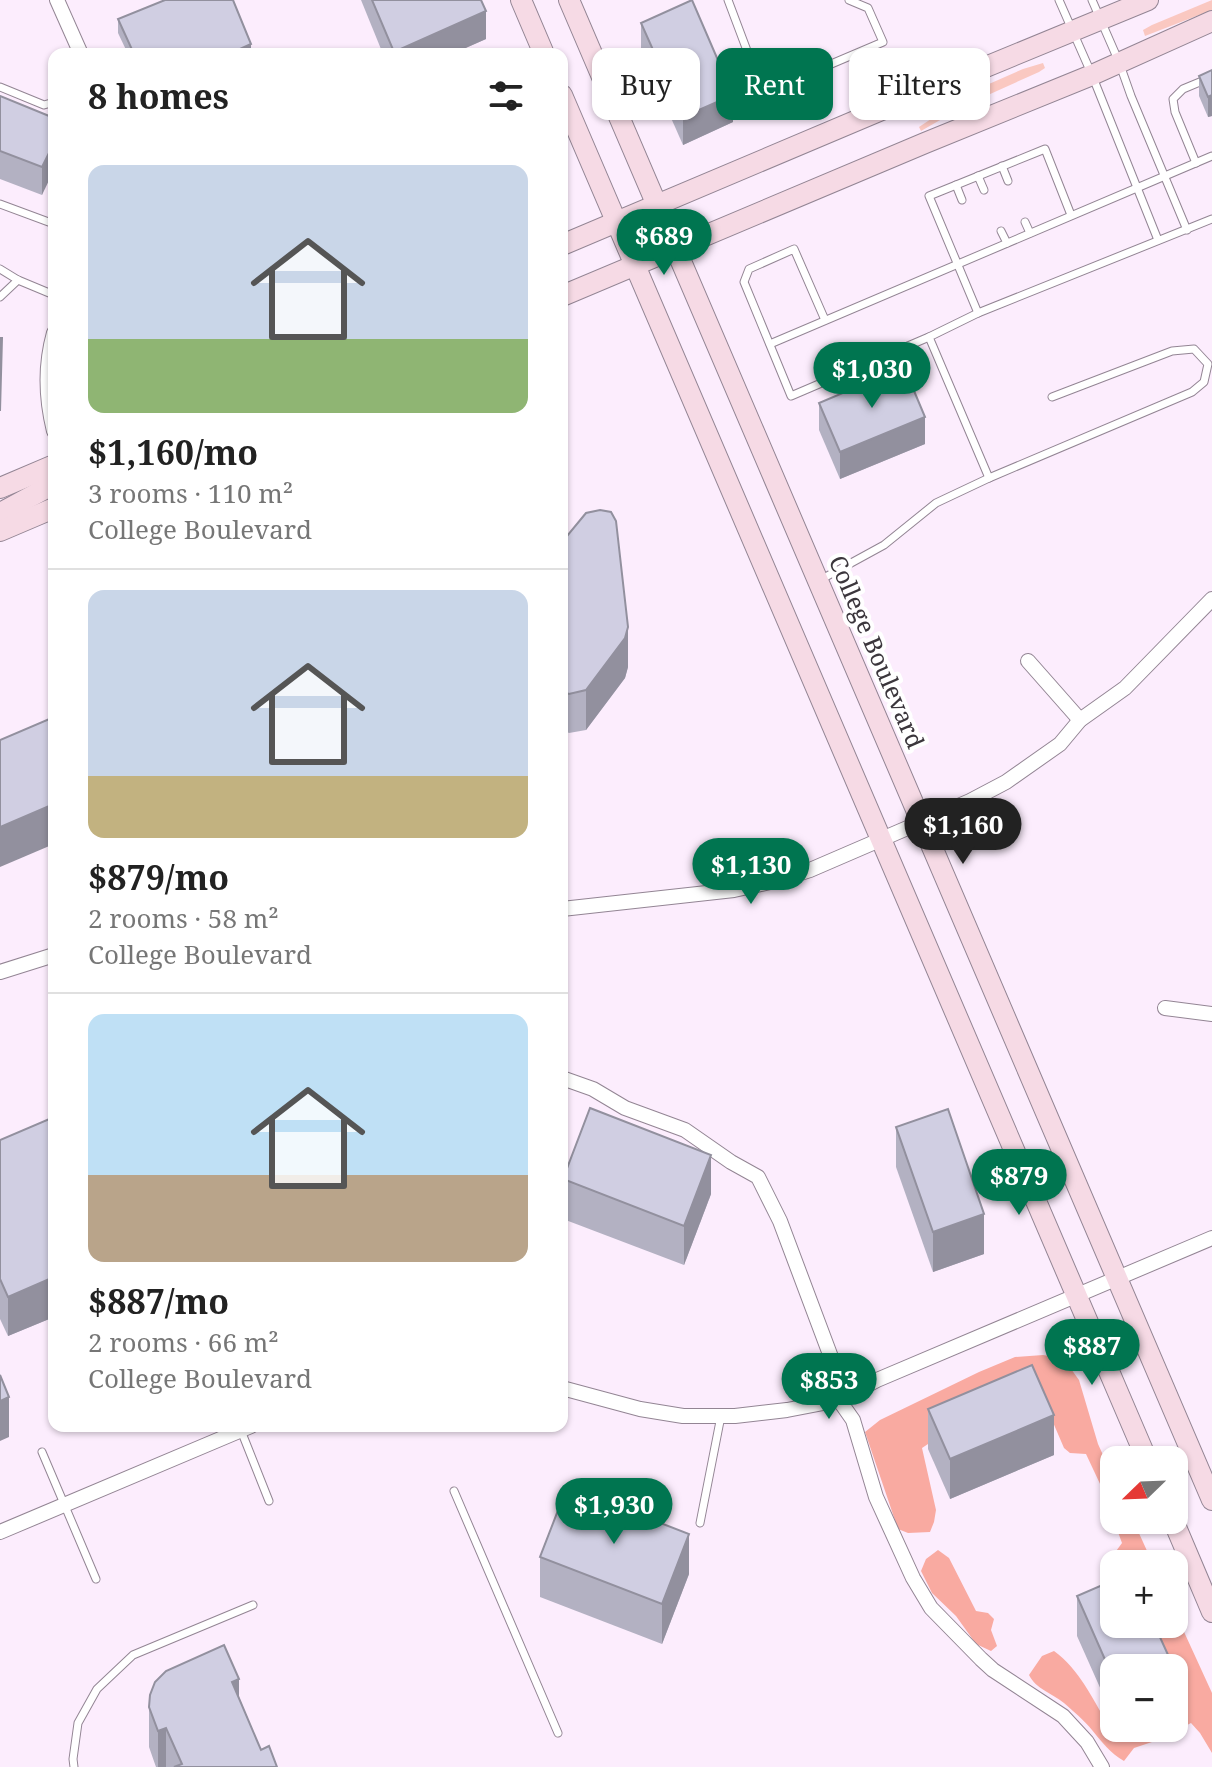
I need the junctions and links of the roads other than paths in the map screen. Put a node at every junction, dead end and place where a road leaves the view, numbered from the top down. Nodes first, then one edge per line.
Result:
1 (57, 0) edge
2 (521, 0) edge
3 (569, 0) edge
4 (728, 0) edge
5 (849, 0) edge
6 (1059, 0) edge
7 (1092, 0) edge
8 (1148, 0) edge
9 (1101, 19) junction
10 (1212, 21) edge
11 (1072, 32) junction
12 (78, 48) edge
13 (541, 48) edge
14 (1119, 62) junction
15 (1092, 75) junction
16 (1212, 77) edge
17 (0, 87) edge
18 (48, 104) edge
19 (568, 109) edge
20 (1212, 156) edge
21 (1196, 163) junction
22 (1002, 166) junction
23 (978, 176) junction
24 (1164, 176) junction
25 (1008, 181) dead end
26 (956, 185) junction
27 (1138, 189) junction
28 (984, 190) dead end
29 (962, 200) dead end
30 (0, 204) edge
31 (658, 205) junction
32 (1071, 215) junction
33 (1212, 219) edge
34 (48, 222) edge
35 (616, 222) junction
36 (1025, 222) dead end
37 (1187, 230) junction
38 (1001, 231) dead end
39 (1030, 233) junction
40 (1158, 240) junction
41 (568, 242) edge
42 (980, 242) dead end
43 (1007, 243) junction
44 (676, 248) junction
45 (984, 252) junction
46 (957, 264) junction
47 (635, 265) junction
48 (0, 269) edge
49 (18, 280) junction
50 (48, 292) edge
51 (568, 293) edge
52 (0, 297) edge
53 (978, 313) junction
54 (825, 320) junction
55 (929, 337) junction
56 (770, 344) junction
57 (1210, 362) edge
58 (1052, 397) dead end
59 (48, 468) edge
60 (989, 478) junction
61 (48, 487) edge
62 (0, 488) edge
63 (48, 511) edge
64 (0, 521) edge
65 (0, 531) edge
66 (818, 581) junction
67 (1212, 599) edge
68 (1028, 661) dead end
69 (1080, 720) junction
70 (920, 823) junction
71 (882, 839) junction
72 (568, 908) edge
73 (48, 957) edge
74 (0, 972) edge
75 (1165, 1008) dead end
76 (1212, 1014) edge
77 (568, 1080) edge
78 (1212, 1238) edge
79 (1117, 1279) junction
80 (1077, 1296) junction
81 (568, 1390) edge
82 (839, 1400) junction
83 (721, 1416) junction
84 (232, 1432) edge
85 (246, 1432) edge
86 (1141, 1446) edge
87 (42, 1452) dead end
88 (454, 1491) dead end
89 (1212, 1500) edge
90 (269, 1501) dead end
91 (64, 1505) junction
92 (700, 1523) dead end
93 (0, 1532) edge
94 (1179, 1534) edge
95 (96, 1579) dead end
96 (253, 1605) dead end
97 (1212, 1612) edge
98 (558, 1733) dead end
99 (74, 1767) edge
100 (1102, 1767) edge

1 - 12 street
2 - 13 main road
3 - 31 main road, College Boulevard
4 - 5 lane
6 - 11 lane
7 - 9 lane
8 - 9 main road
9 - 11 main road
9 - 14 lane
10 - 14 main road
11 - 15 lane
11 - 31 main road
14 - 15 main road
14 - 24 lane
15 - 27 lane
15 - 44 main road
16 - 21 lane
17 - 18 lane
19 - 35 main road
20 - 21 lane
21 - 24 lane
22 - 23 lane
22 - 25 lane
22 - 32 lane
23 - 26 lane
23 - 28 lane
24 - 27 lane
24 - 37 lane
26 - 29 lane
26 - 46 lane
27 - 32 lane
27 - 40 lane
30 - 34 lane
31 - 35 main road
31 - 44 main road, College Boulevard
32 - 39 lane
33 - 37 lane
35 - 41 main road
35 - 47 main road
36 - 39 lane
37 - 40 lane
38 - 43 lane
39 - 43 lane
40 - 53 lane
42 - 45 lane
43 - 45 lane
44 - 47 main road
44 - 66 main road, College Boulevard
45 - 46 lane
46 - 53 lane
46 - 54 lane
47 - 51 main road
47 - 71 main road
48 - 49 lane
49 - 50 lane
49 - 52 lane
53 - 55 lane
54 - 56 lane
54 - 56 lane
55 - 56 lane
55 - 60 lane
57 - 58 lane
57 - 60 lane
59 - 62 main road
60 - 66 lane
61 - 64 main road
63 - 65 main road
66 - 70 main road, College Boulevard
67 - 69 street
68 - 69 street
69 - 70 street
70 - 71 street
70 - 79 main road, College Boulevard
71 - 72 street
71 - 80 main road
73 - 74 street
75 - 76 street
77 - 82 street
78 - 79 street
79 - 80 street
79 - 89 main road, College Boulevard
80 - 82 street
80 - 86 main road
81 - 83 street
82 - 83 street
82 - 100 street
83 - 92 lane
84 - 91 street
85 - 90 lane
87 - 91 lane
88 - 98 lane
91 - 93 street
91 - 95 lane
94 - 97 main road
96 - 99 lane

